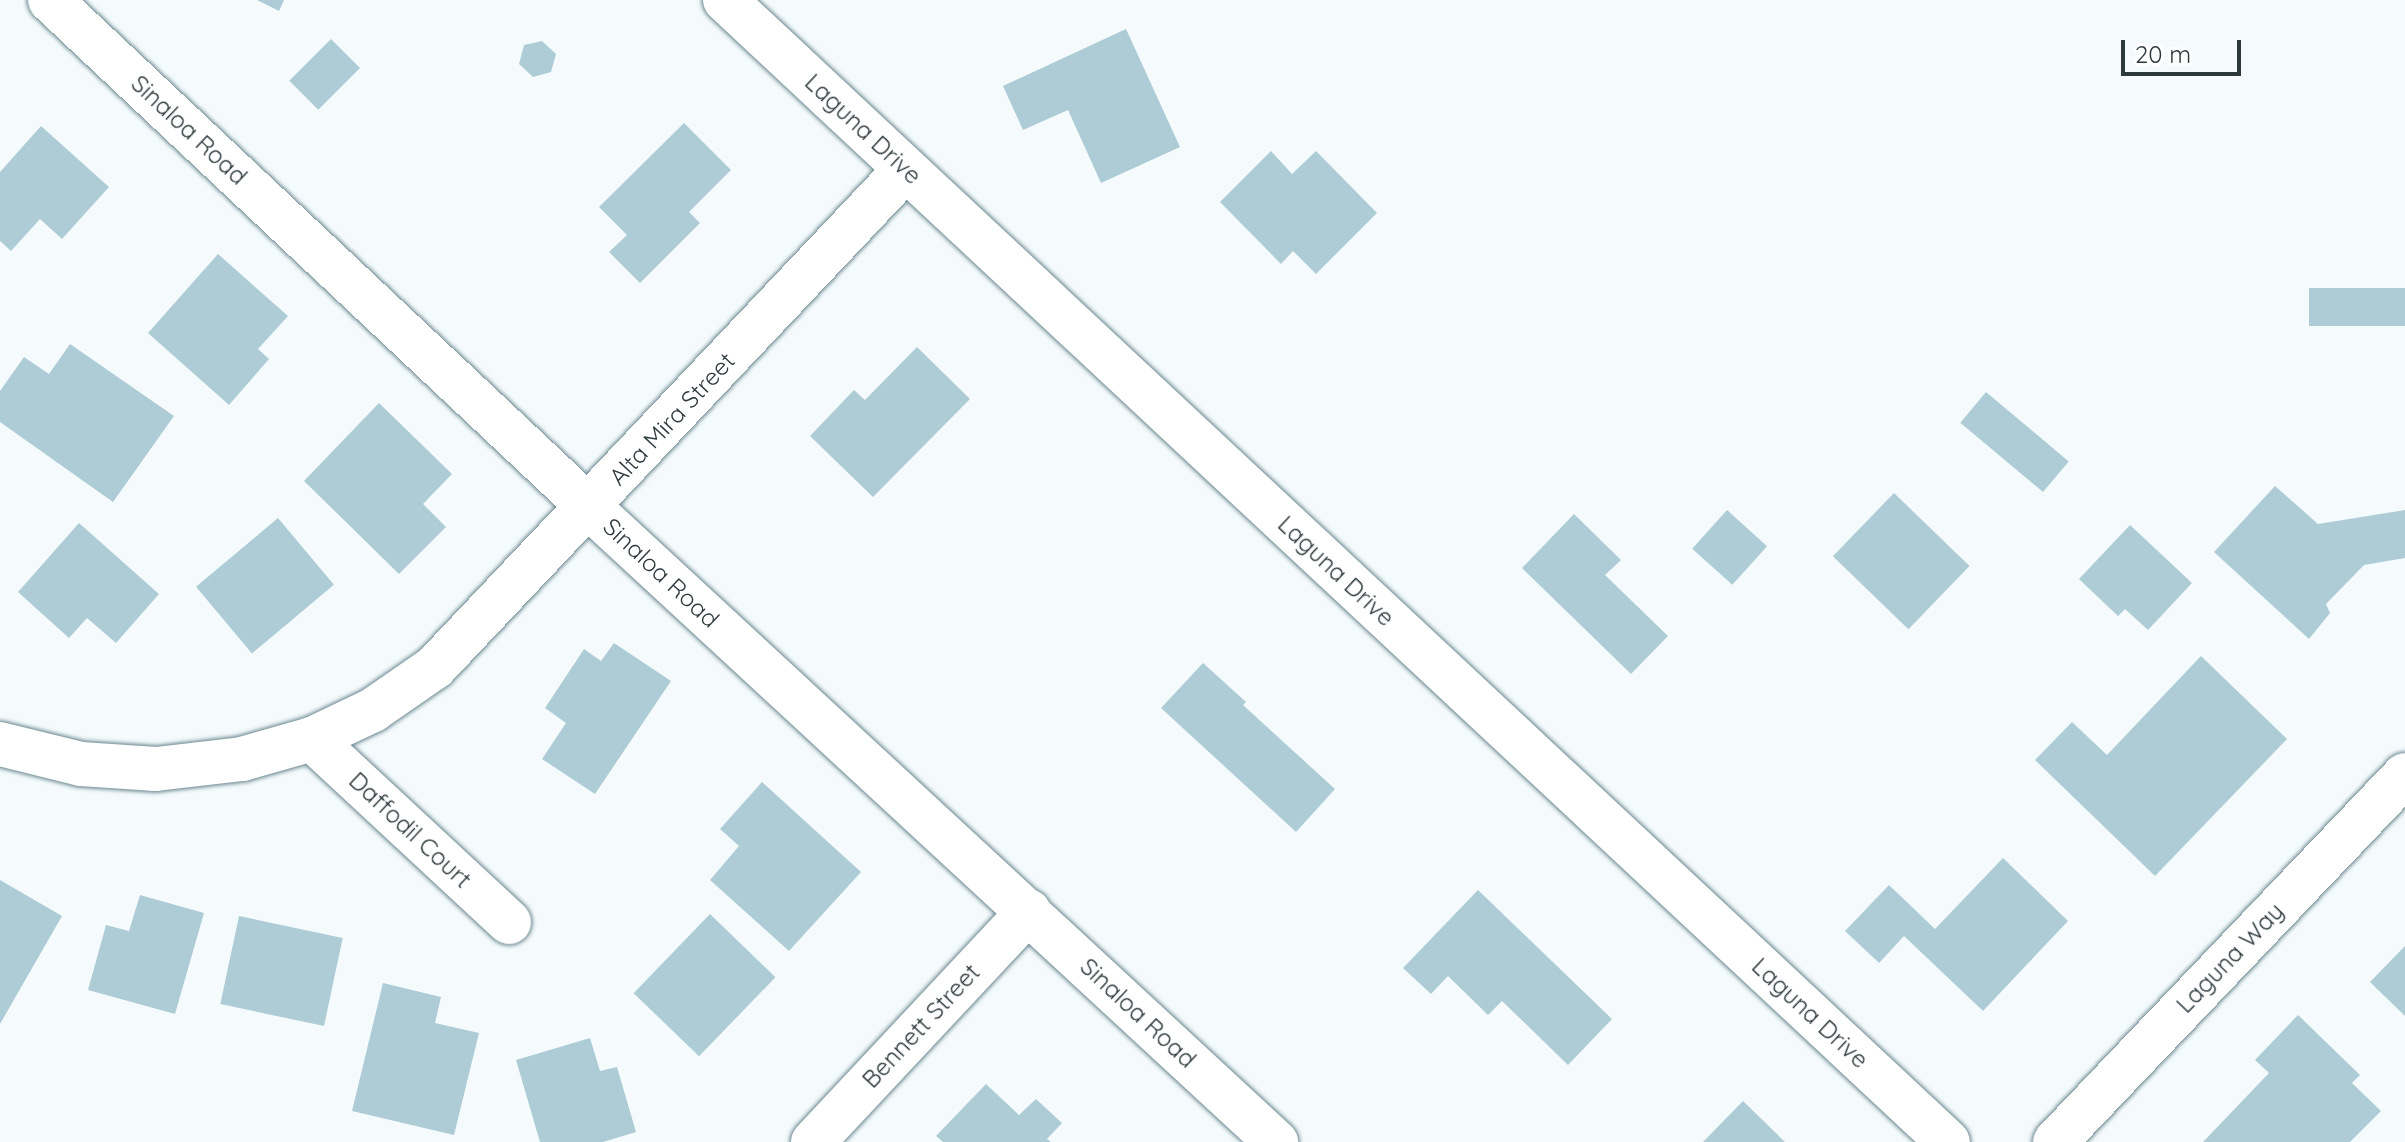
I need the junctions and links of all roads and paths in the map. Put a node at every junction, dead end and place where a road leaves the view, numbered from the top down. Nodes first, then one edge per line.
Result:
1 (50, 0) edge
2 (725, 0) edge
3 (906, 169) junction
4 (589, 507) junction
5 (312, 739) junction
6 (0, 744) edge
7 (2405, 775) edge
8 (1029, 911) junction
9 (509, 922) dead end
10 (813, 1142) edge
11 (1276, 1142) edge
12 (1948, 1142) edge
13 (2055, 1142) edge

1 - 4 street, Sinaloa Road
2 - 3 street, Laguna Drive
3 - 4 street, Alta Mira Street
3 - 12 street, Laguna Drive
4 - 5 street, Alta Mira Street
4 - 8 street, Sinaloa Road
5 - 6 street, Alta Mira Street
5 - 9 street, Daffodil Court
7 - 13 street, Laguna Way
8 - 10 street, Bennett Street
8 - 11 street, Sinaloa Road

